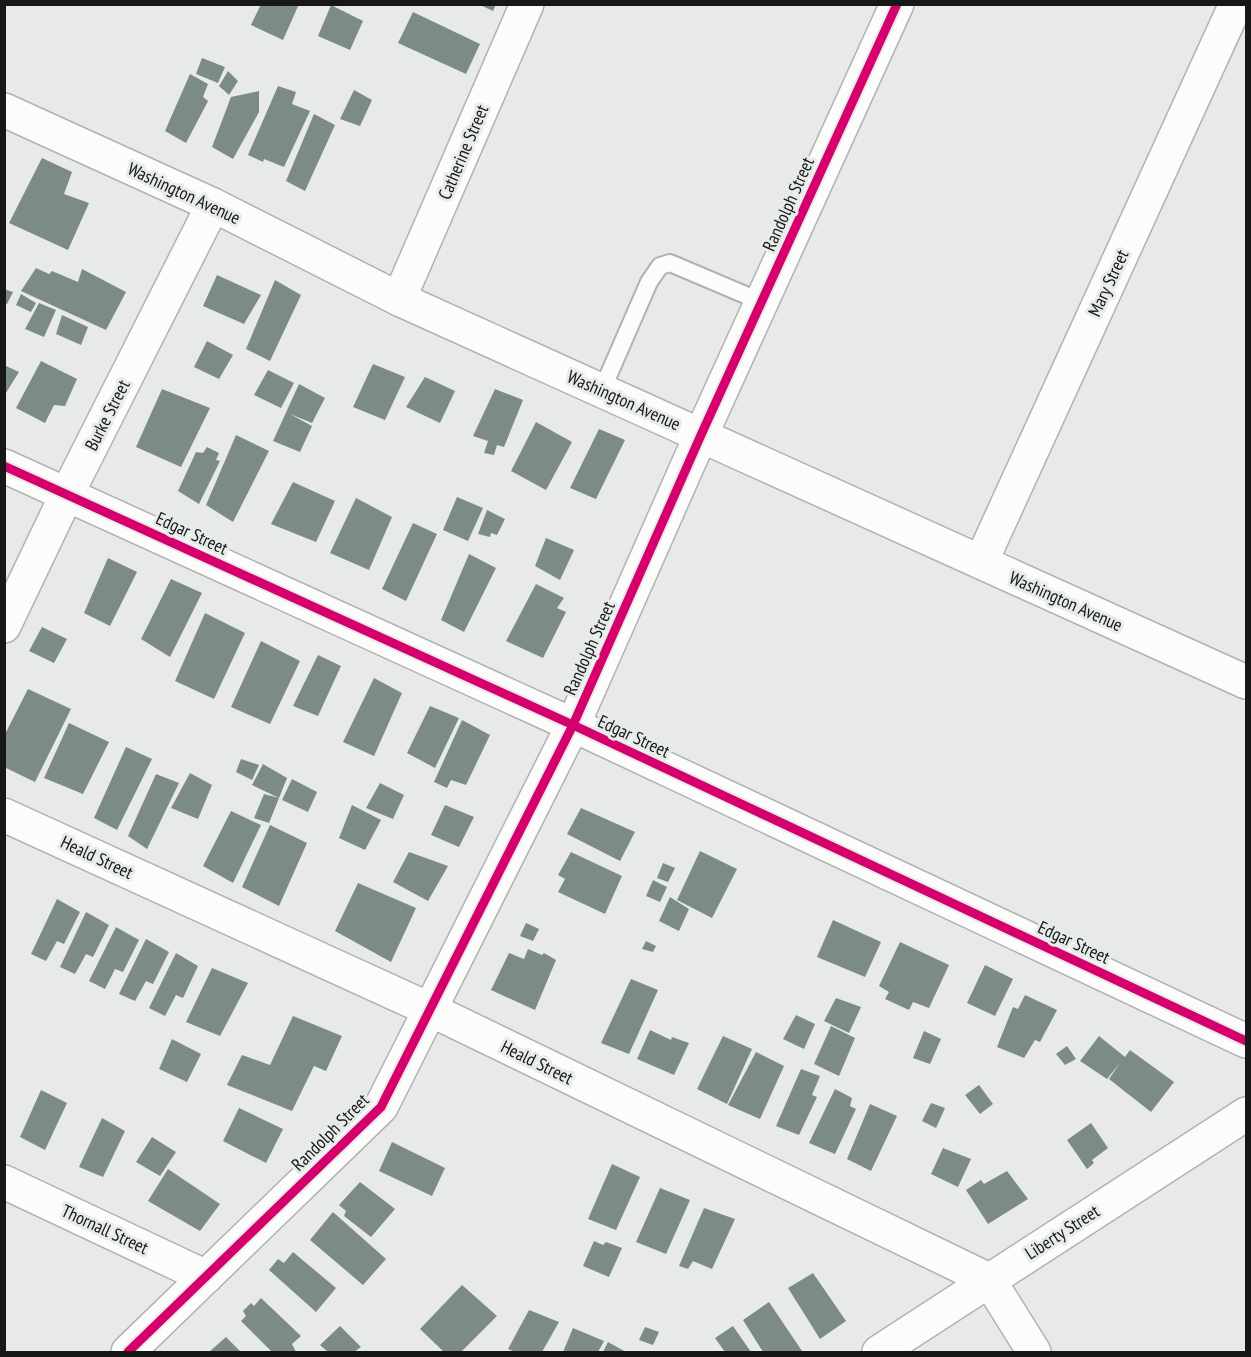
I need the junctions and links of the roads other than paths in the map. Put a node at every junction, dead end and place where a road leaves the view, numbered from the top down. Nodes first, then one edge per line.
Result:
1 (527, 4) edge
2 (897, 4) edge
3 (1236, 4) edge
4 (4, 110) edge
5 (213, 205) junction
6 (399, 299) junction
7 (762, 302) junction
8 (602, 390) junction
9 (701, 435) junction
10 (4, 466) edge
11 (67, 494) junction
12 (981, 562) junction
13 (4, 626) edge
14 (1246, 682) edge
15 (573, 725) junction
16 (4, 815) edge
17 (431, 1010) junction
18 (1246, 1041) edge
19 (1246, 1114) edge
20 (4, 1182) edge
21 (206, 1277) junction
22 (989, 1280) junction
23 (128, 1353) edge
24 (879, 1353) edge
25 (1034, 1353) edge

1 - 6 street, Catherine Street
2 - 7 street, Randolph Street
3 - 12 street, Mary Street
4 - 5 street, Washington Avenue
5 - 6 street, Washington Avenue
5 - 11 street, Burke Street
6 - 8 street, Washington Avenue
7 - 8 lane
7 - 9 street, Randolph Street
8 - 9 street, Washington Avenue
9 - 12 street, Washington Avenue
9 - 15 street, Randolph Street
10 - 11 street, Edgar Street
11 - 13 street, Burke Street
11 - 15 street, Edgar Street
12 - 14 street, Washington Avenue
15 - 17 street, Randolph Street
15 - 18 street, Edgar Street
16 - 17 street, Heald Street
17 - 21 street, Randolph Street
17 - 22 street, Heald Street
19 - 22 street, Liberty Street
20 - 21 street, Thornall Street
21 - 23 street, Randolph Street
22 - 24 street, Liberty Street
22 - 25 street

